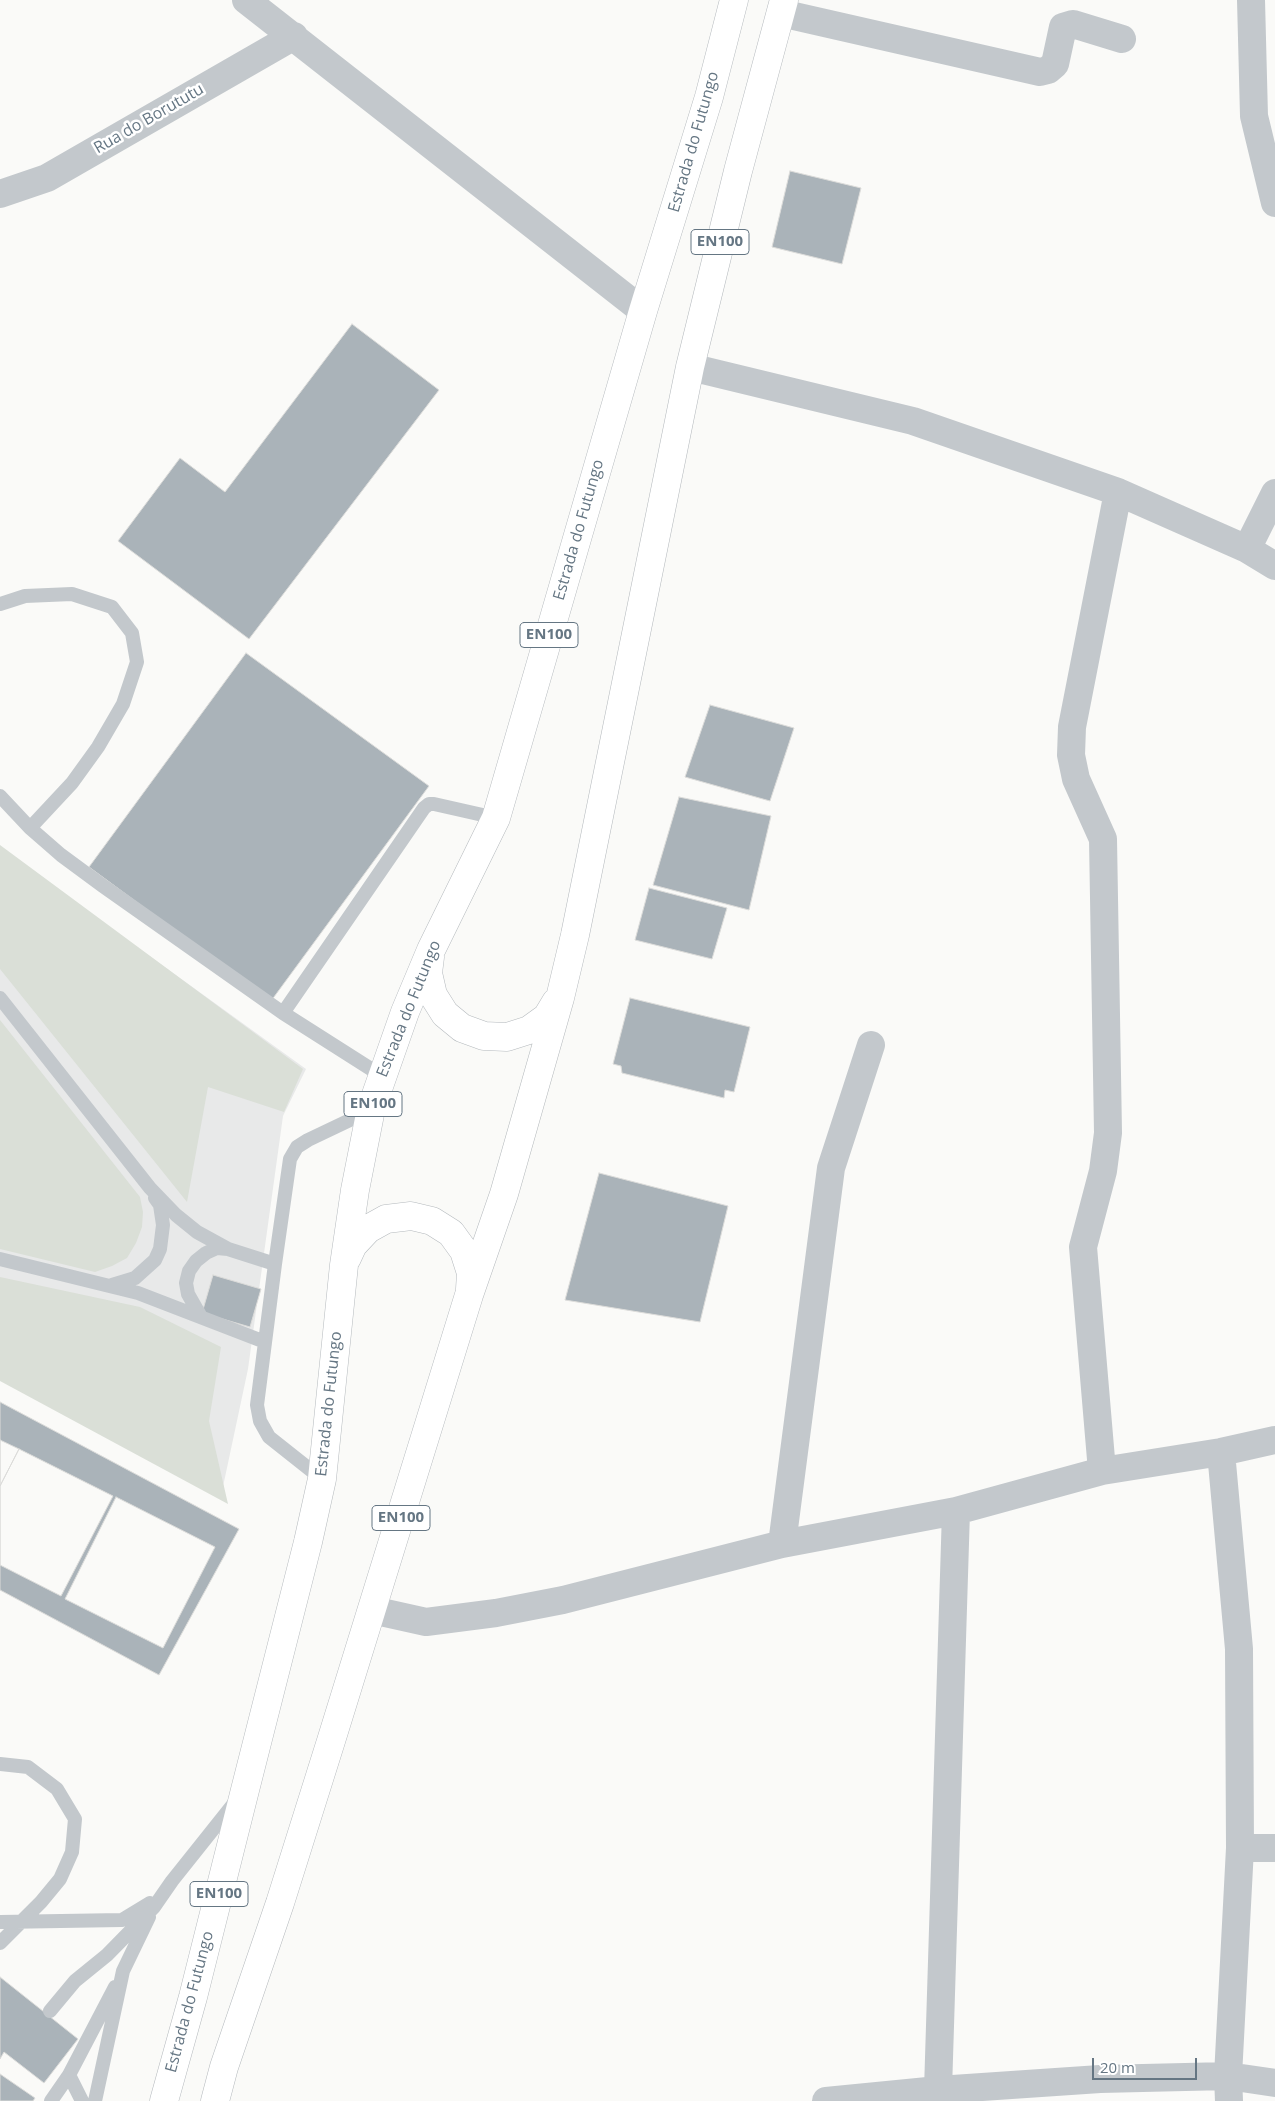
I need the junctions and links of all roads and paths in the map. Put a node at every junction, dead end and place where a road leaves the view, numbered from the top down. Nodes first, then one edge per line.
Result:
1 (246, 0) edge
2 (734, 0) edge
3 (1251, 0) edge
4 (783, 6) edge
5 (294, 36) junction
6 (1122, 39) dead end
7 (0, 194) edge
8 (1275, 203) edge
9 (642, 311) junction
10 (690, 367) junction
11 (1118, 492) junction
12 (1275, 493) edge
13 (1247, 549) junction
14 (1275, 566) edge
15 (0, 604) edge
16 (0, 796) edge
17 (496, 818) junction
18 (30, 828) junction
19 (431, 950) junction
20 (0, 998) edge
21 (560, 998) junction
22 (283, 1013) junction
23 (871, 1045) dead end
24 (382, 1076) junction
25 (371, 1109) junction
26 (150, 1188) junction
27 (228, 1250) junction
28 (0, 1259) edge
29 (275, 1264) junction
30 (344, 1265) junction
31 (109, 1285) junction
32 (469, 1295) junction
33 (201, 1317) junction
34 (265, 1342) junction
35 (1275, 1440) edge
36 (1221, 1452) junction
37 (1102, 1471) junction
38 (322, 1479) junction
39 (956, 1511) junction
40 (782, 1544) junction
41 (372, 1610) junction
42 (0, 1764) edge
43 (245, 1790) junction
44 (1240, 1848) junction
45 (1275, 1848) edge
46 (172, 1881) junction
47 (154, 1907) junction
48 (0, 1922) edge
49 (19, 1923) junction
50 (0, 1943) edge
51 (124, 1970) junction
52 (50, 2011) dead end
53 (69, 2075) junction
54 (1275, 2083) edge
55 (1228, 2089) edge
56 (938, 2090) junction
57 (51, 2101) edge
58 (82, 2101) edge
59 (95, 2101) edge
60 (164, 2101) edge
61 (215, 2101) edge
62 (826, 2101) edge

1 - 5 street
2 - 9 highway, Estrada do Futungo / EN100
3 - 8 street
4 - 6 street
4 - 10 highway, EN100
5 - 7 street, Rua do Borututu
5 - 9 street
9 - 17 highway, Estrada do Futungo / EN100
10 - 11 street
10 - 21 highway, EN100
11 - 13 street
11 - 37 street
12 - 13 street
13 - 14 street
15 - 18 lane
16 - 18 lane
17 - 19 highway, Estrada do Futungo / EN100
17 - 22 lane
18 - 22 lane
19 - 21 highway
19 - 24 highway, Estrada do Futungo / EN100
20 - 26 lane
21 - 32 highway, EN100
22 - 24 lane
23 - 40 street
24 - 25 highway, Estrada do Futungo / EN100
25 - 29 lane
25 - 30 highway, Estrada do Futungo / EN100
26 - 27 lane
26 - 31 lane
27 - 29 lane
27 - 33 lane
28 - 31 lane
29 - 34 lane
30 - 32 highway
30 - 38 highway, Estrada do Futungo / EN100
31 - 33 lane
32 - 41 highway, EN100
33 - 34 lane
34 - 38 lane
35 - 36 street
36 - 37 street
36 - 44 street
37 - 39 street
38 - 43 highway, Estrada do Futungo / EN100
39 - 40 street
39 - 56 street
40 - 41 street
41 - 61 highway, EN100
42 - 49 lane
43 - 46 lane
43 - 60 highway, Estrada do Futungo / EN100
44 - 45 street
44 - 55 street
46 - 47 lane
46 - 49 lane
47 - 51 lane
47 - 52 lane
48 - 49 lane
49 - 50 lane
51 - 53 lane
51 - 59 lane
53 - 57 lane
53 - 58 lane
54 - 55 street
55 - 56 street
56 - 62 street

